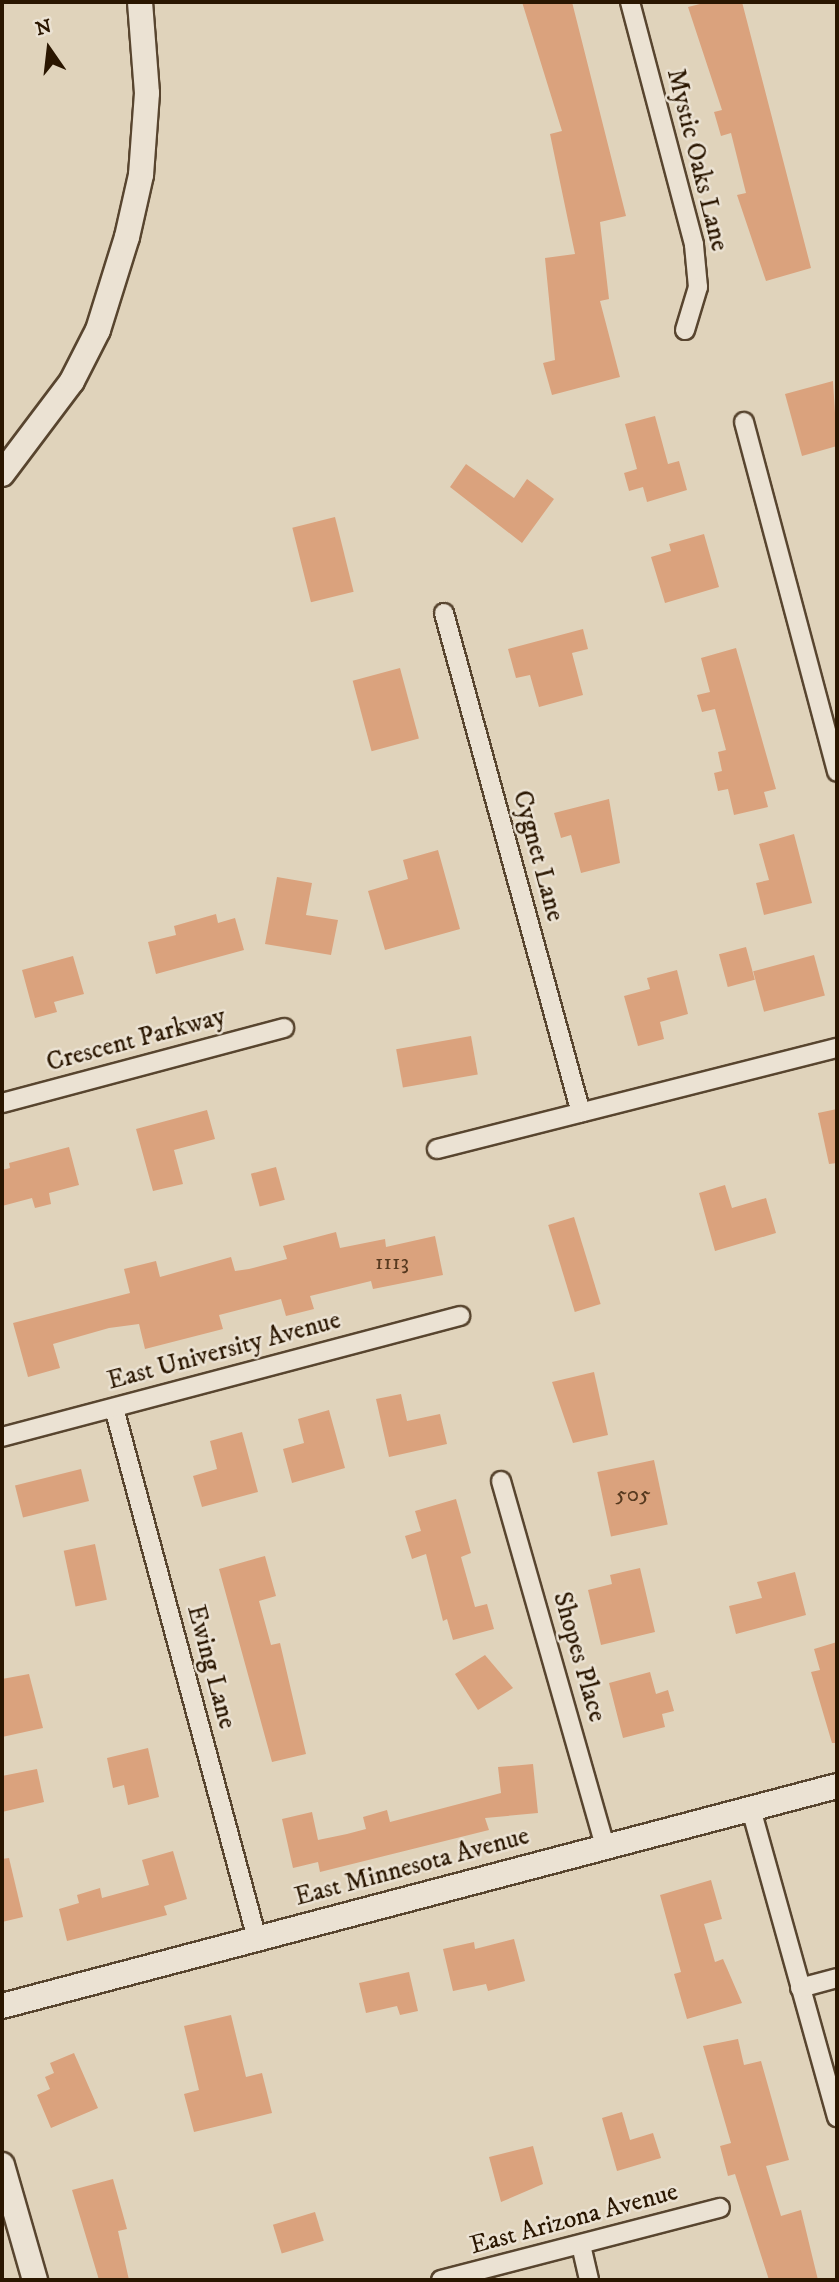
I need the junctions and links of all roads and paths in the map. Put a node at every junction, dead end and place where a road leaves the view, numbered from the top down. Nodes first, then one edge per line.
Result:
1 (140, 2) edge
2 (630, 2) edge
3 (685, 330) dead end
4 (744, 422) dead end
5 (2, 474) edge
6 (444, 613) dead end
7 (837, 772) edge
8 (284, 1028) dead end
9 (837, 1048) edge
10 (2, 1103) edge
11 (581, 1113) junction
12 (437, 1149) dead end
13 (460, 1316) dead end
14 (114, 1408) junction
15 (2, 1437) edge
16 (502, 1481) dead end
17 (837, 1786) edge
18 (751, 1809) junction
19 (605, 1847) junction
20 (257, 1939) junction
21 (837, 1978) edge
22 (800, 1988) junction
23 (2, 2006) edge
24 (837, 2117) edge
25 (2, 2165) edge
26 (720, 2208) dead end
27 (581, 2245) junction
28 (35, 2280) edge
29 (441, 2280) edge
30 (589, 2280) edge

1 - 5 street
2 - 3 street, Mystic Oaks Lane
4 - 7 street
6 - 11 street, Cygnet Lane
8 - 10 street, Crescent Parkway
9 - 11 street
11 - 12 street
13 - 14 street, East University Avenue
14 - 15 street, East University Avenue
14 - 20 street, Ewing Lane
16 - 19 street, Shopes Place
17 - 18 street, East Minnesota Avenue
18 - 19 street, East Minnesota Avenue
18 - 22 street
19 - 20 street, East Minnesota Avenue
20 - 23 street, East Minnesota Avenue
21 - 22 street
22 - 24 street
25 - 28 street
26 - 27 street, East Arizona Avenue
27 - 29 street, East Arizona Avenue
27 - 30 street

